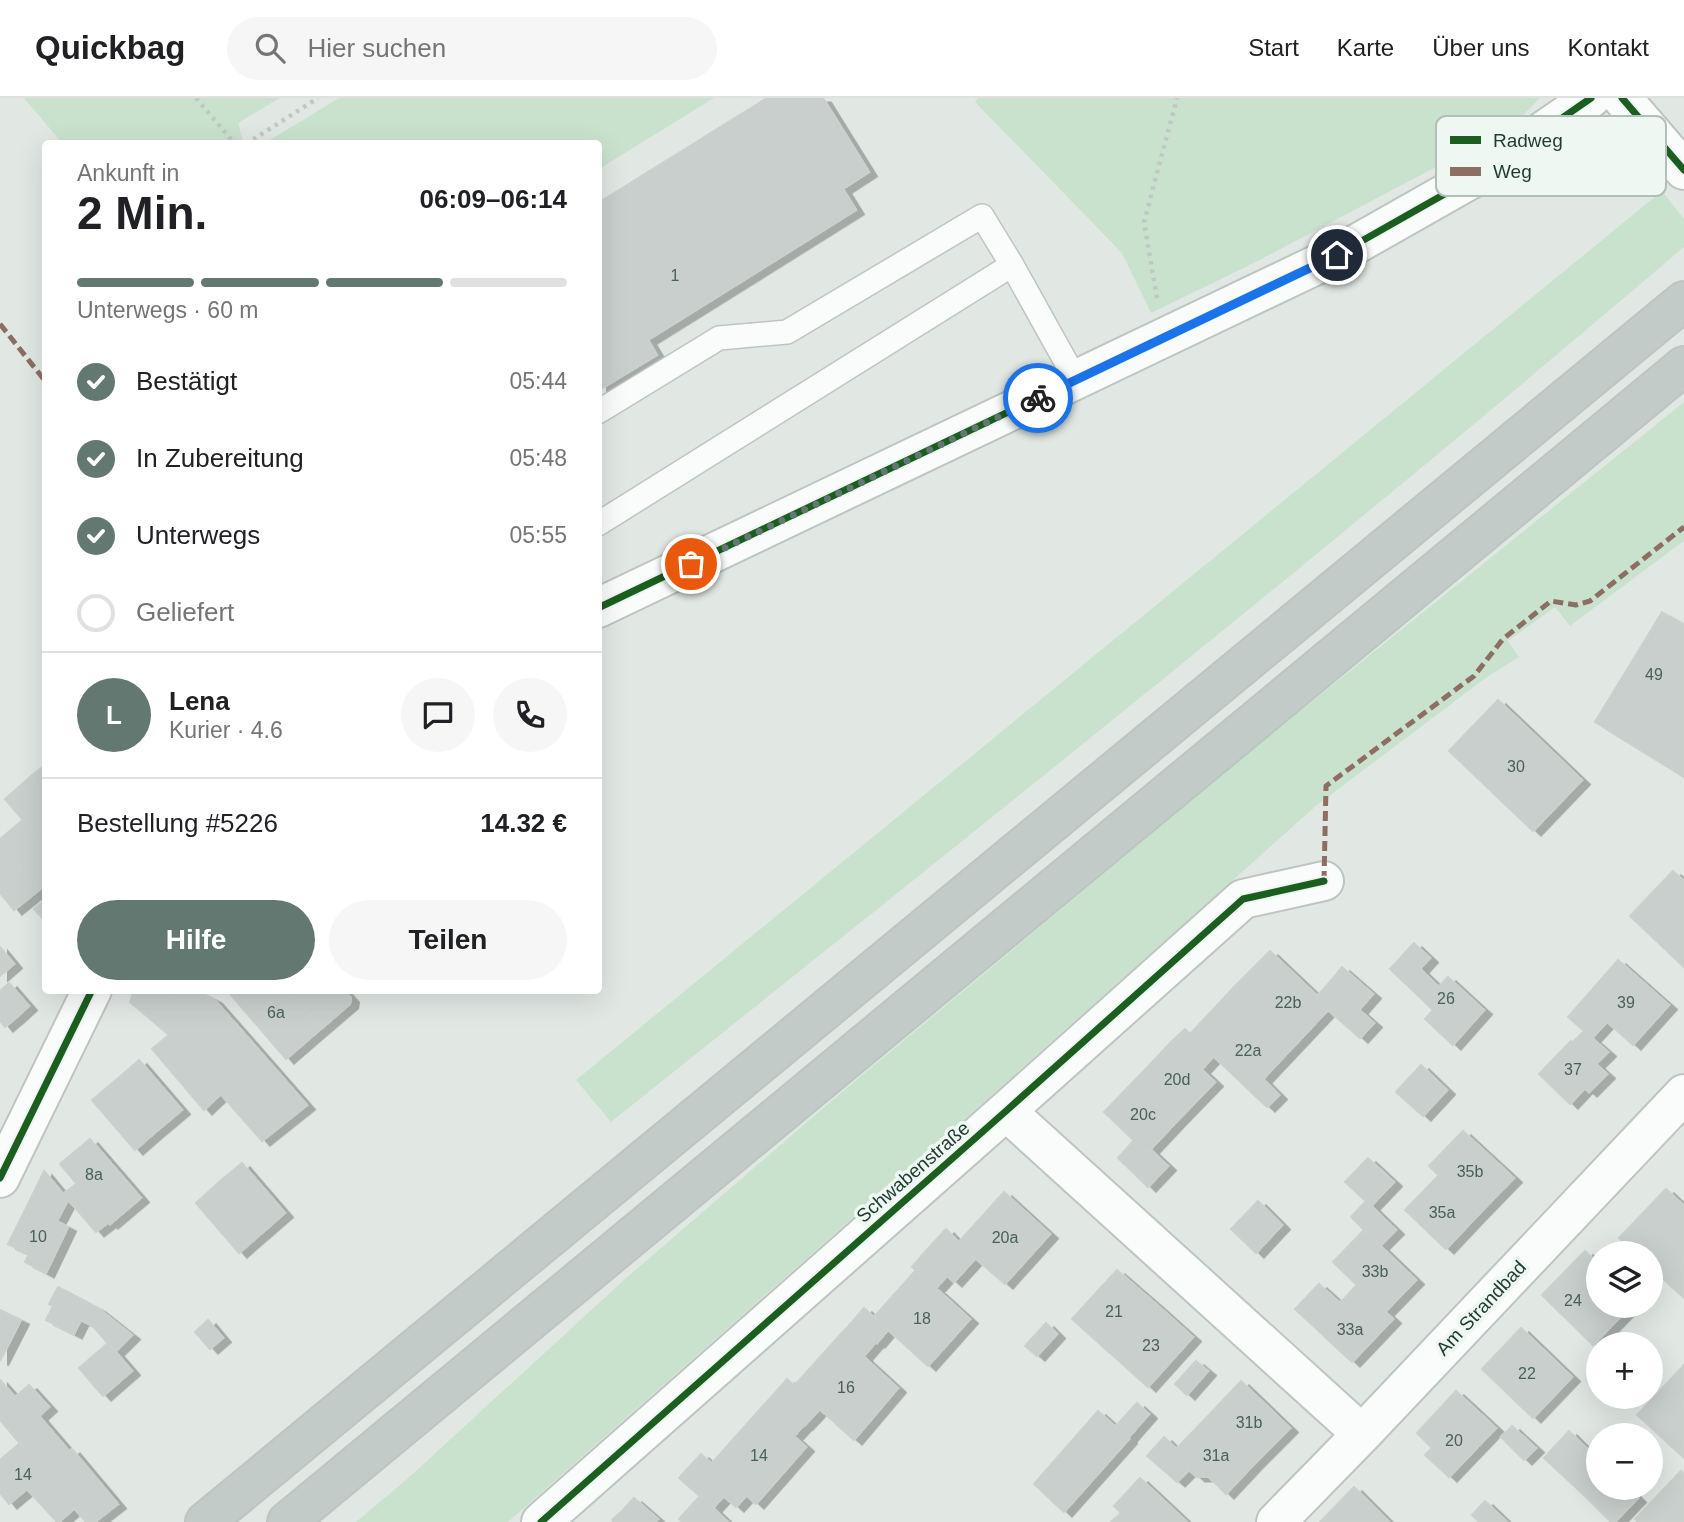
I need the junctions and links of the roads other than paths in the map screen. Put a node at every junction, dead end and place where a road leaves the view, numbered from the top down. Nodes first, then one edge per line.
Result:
1 (1591, 98) edge
2 (1622, 98) edge
3 (1565, 116) edge
4 (1638, 116) edge
5 (1666, 149) edge
6 (1684, 170) edge
7 (1441, 196) edge
8 (1012, 265) junction
9 (1684, 300) edge
10 (1684, 366) edge
11 (1076, 380) junction
12 (602, 410) edge
13 (602, 521) edge
14 (602, 606) edge
15 (1324, 881) dead end
16 (90, 994) edge
17 (1684, 1094) edge
18 (1006, 1111) junction
19 (0, 1178) edge
20 (1362, 1434) junction
21 (205, 1522) edge
22 (286, 1522) edge
23 (541, 1522) edge
24 (1276, 1522) edge

1 - 3 street
2 - 4 street
5 - 6 street
7 - 11 street
8 - 11 lane
8 - 12 lane
8 - 13 lane
9 - 21 highway
10 - 22 highway
11 - 14 street
15 - 18 street, Schwabenstraße
16 - 19 street
17 - 20 street, Am Strandbad
18 - 20 street
18 - 23 street, Schwabenstraße
20 - 24 street, Am Strandbad

